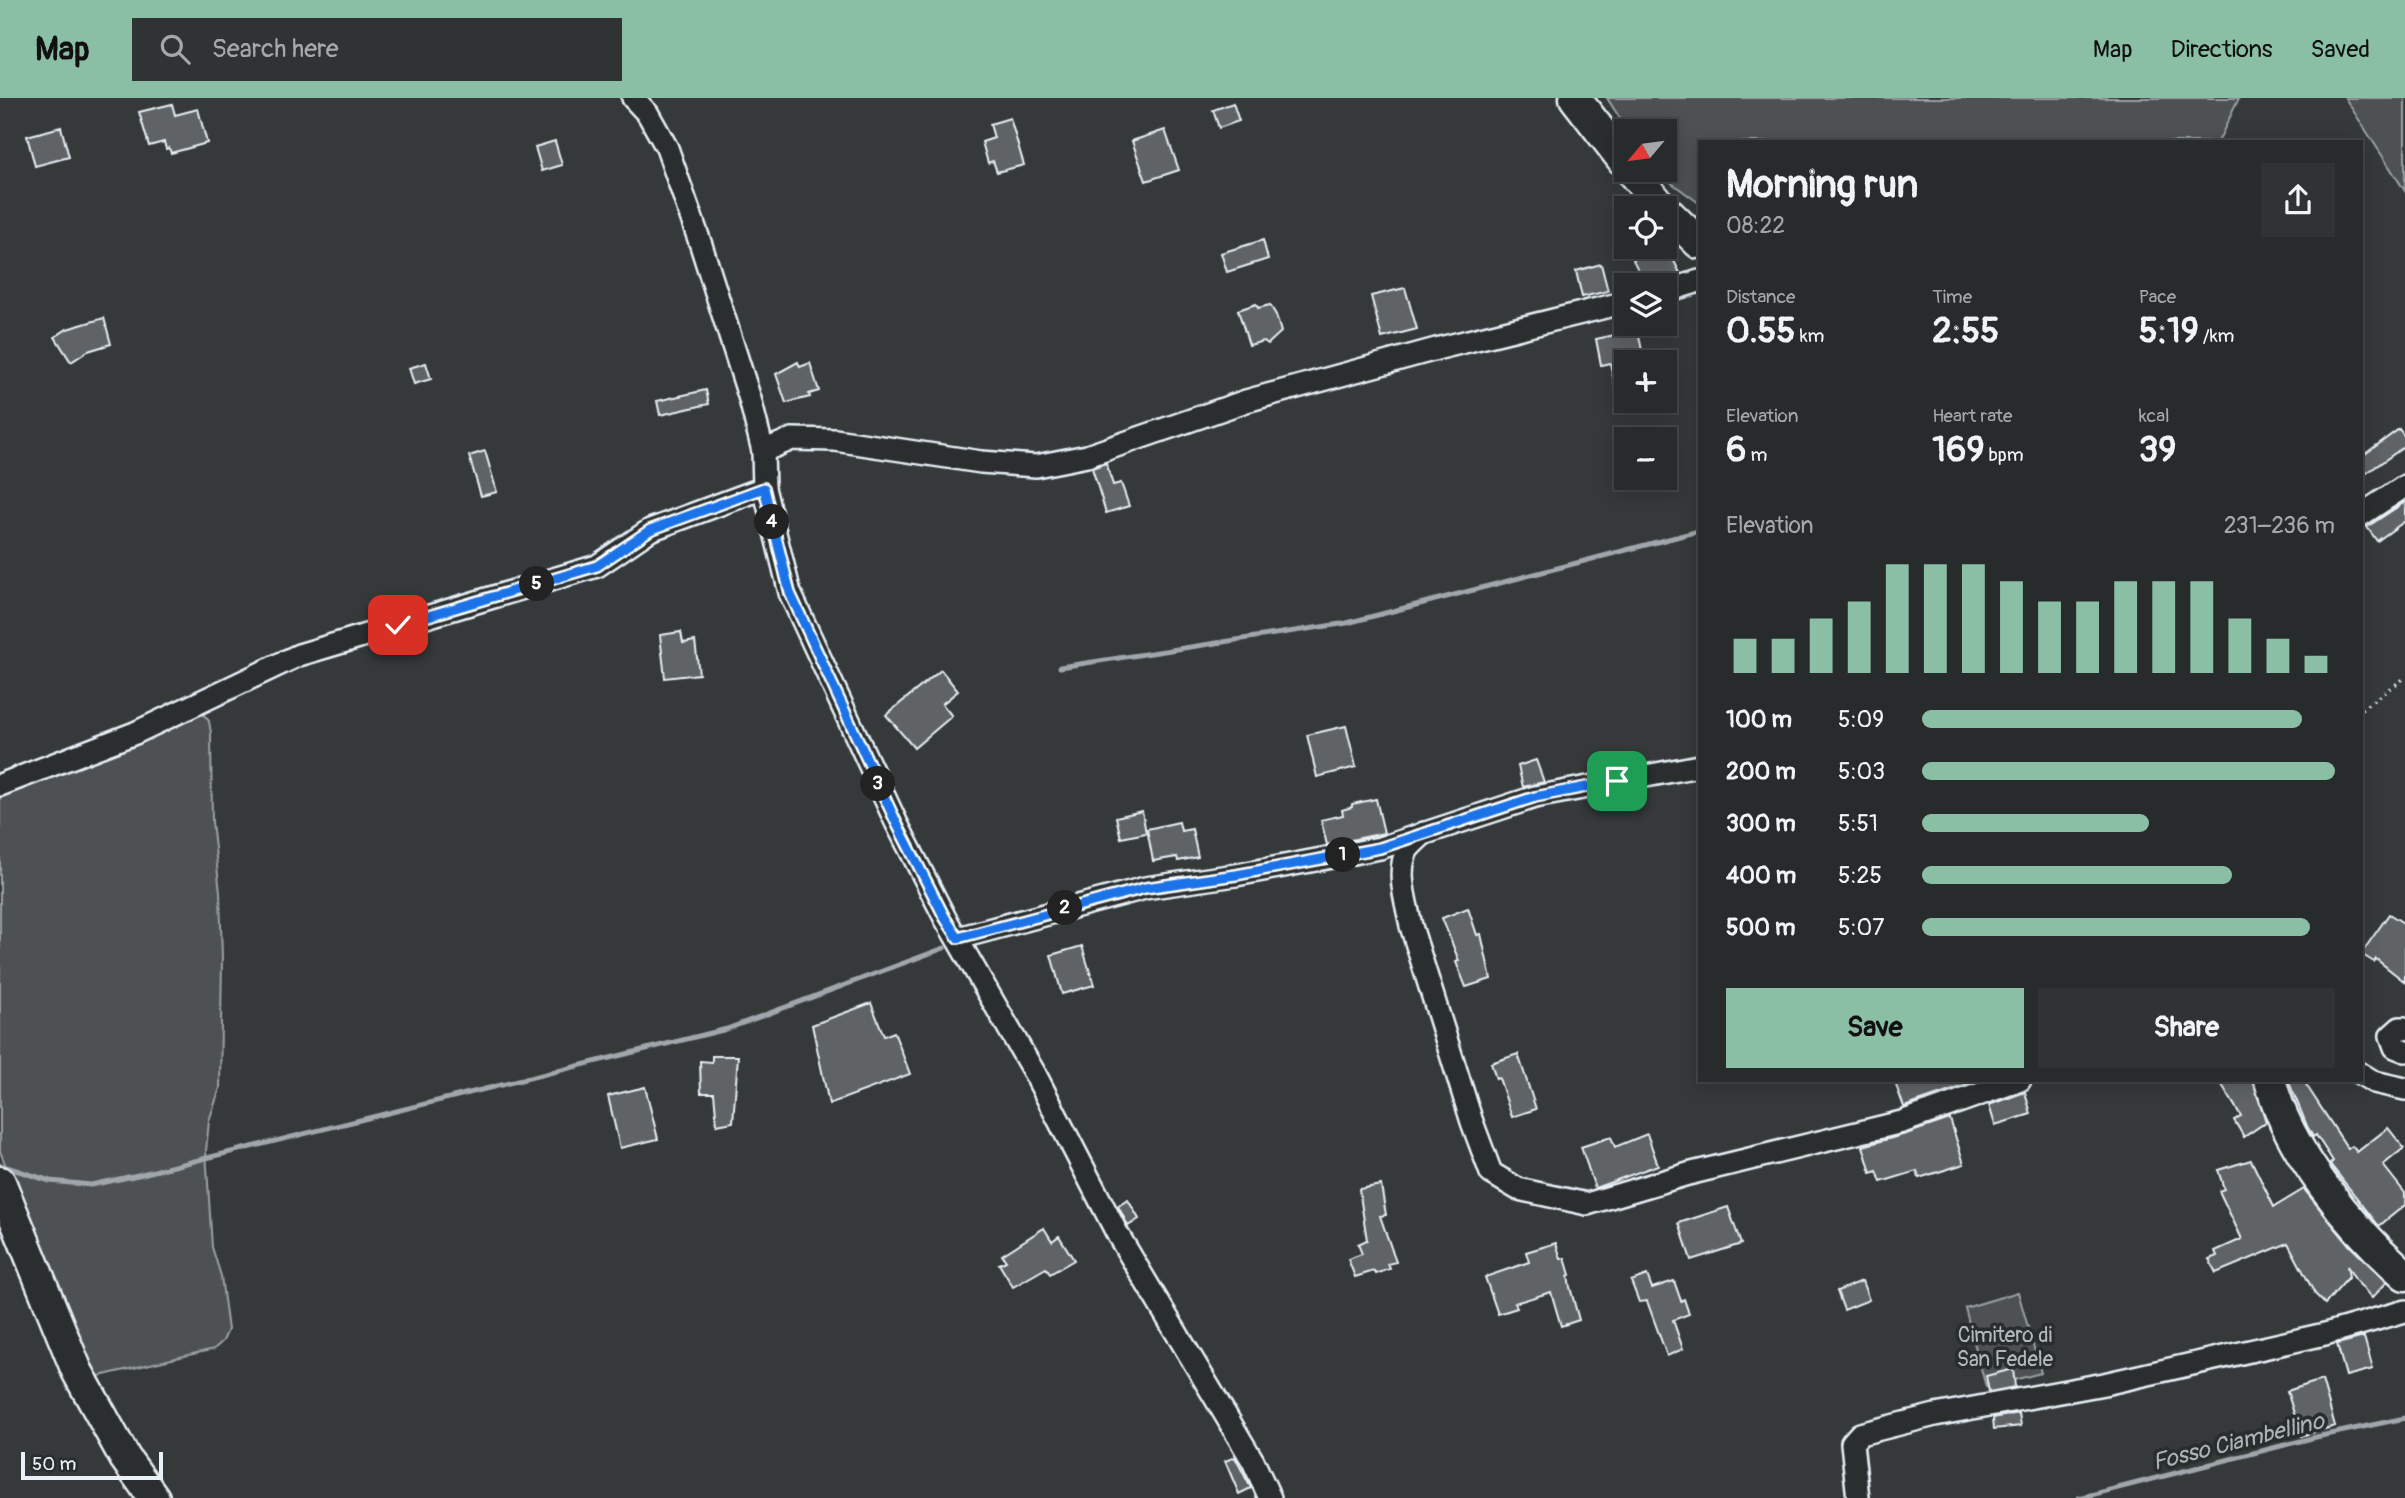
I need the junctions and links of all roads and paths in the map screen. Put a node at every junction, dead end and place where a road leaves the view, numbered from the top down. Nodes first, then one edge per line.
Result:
1 (633, 98) edge
2 (1574, 98) edge
3 (1614, 149) edge
4 (1640, 182) edge
5 (1653, 196) edge
6 (1677, 222) edge
7 (1698, 242) edge
8 (1698, 281) edge
9 (1677, 288) edge
10 (1614, 305) edge
11 (762, 451) junction
12 (2405, 486) edge
13 (764, 488) junction
14 (2363, 514) edge
15 (2405, 678) edge
16 (2363, 708) edge
17 (1698, 766) edge
18 (0, 785) edge
19 (1424, 834) junction
20 (958, 938) junction
21 (2405, 1028) edge
22 (2405, 1051) edge
23 (2363, 1075) edge
24 (2014, 1082) edge
25 (2271, 1082) edge
26 (2405, 1089) edge
27 (0, 1182) edge
28 (2405, 1275) edge
29 (2405, 1311) edge
30 (153, 1498) edge
31 (1270, 1498) edge
32 (1857, 1498) edge

1 - 11 street
2 - 3 main road
4 - 5 main road
6 - 7 main road
8 - 9 street
10 - 11 street
11 - 13 street
12 - 14 street
13 - 18 street
13 - 20 street
15 - 16 path
17 - 19 street
19 - 20 street
19 - 24 street
20 - 31 street
21 - 22 street
23 - 26 street
25 - 28 main road
27 - 30 main road
29 - 32 street

